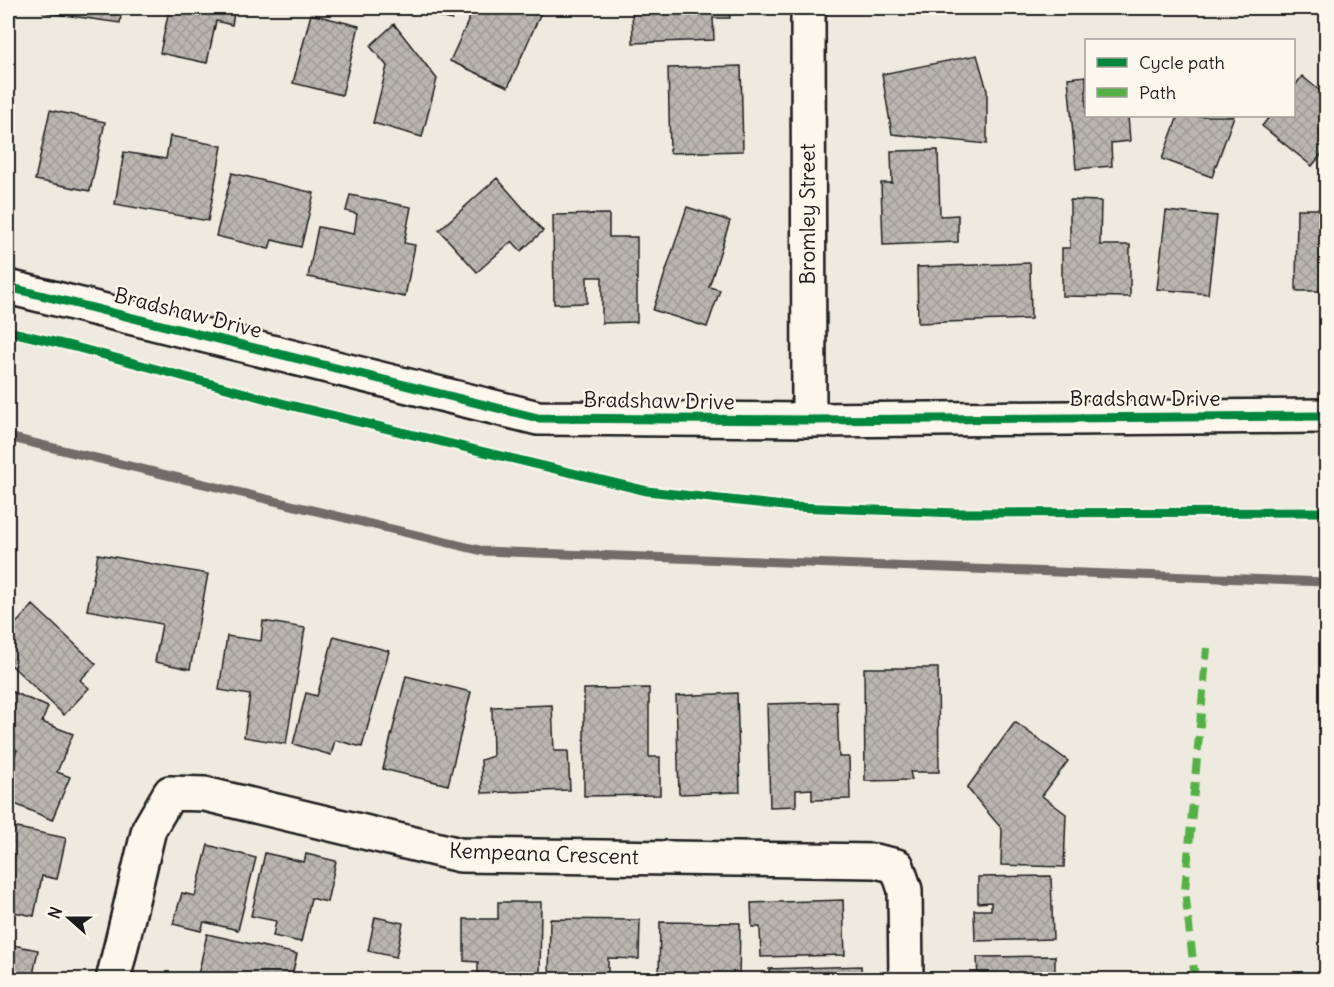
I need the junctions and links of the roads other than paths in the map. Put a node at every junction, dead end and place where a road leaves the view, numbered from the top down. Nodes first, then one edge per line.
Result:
1 (808, 8) edge
2 (8, 287) edge
3 (1326, 416) edge
4 (809, 420) junction
5 (113, 980) edge
6 (906, 980) edge

1 - 4 street, Bromley Street
2 - 4 street, Bradshaw Drive
3 - 4 street, Bradshaw Drive
5 - 6 street, Kempeana Crescent

